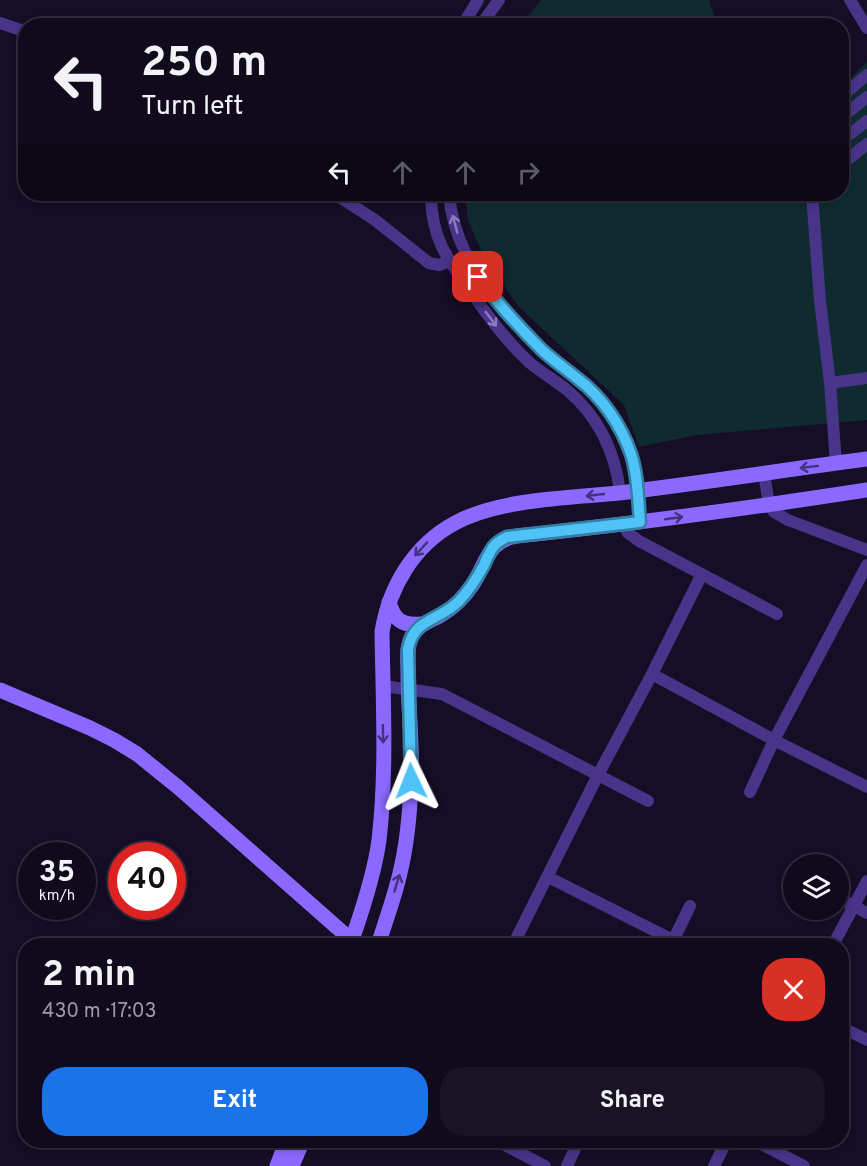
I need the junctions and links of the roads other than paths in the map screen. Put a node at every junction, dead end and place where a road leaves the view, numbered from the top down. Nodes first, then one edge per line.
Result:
1 (478, 0) edge
2 (850, 0) edge
3 (493, 2) edge
4 (467, 18) edge
5 (484, 18) edge
6 (0, 23) edge
7 (867, 28) edge
8 (18, 29) edge
9 (867, 75) edge
10 (849, 90) edge
11 (867, 98) edge
12 (849, 112) edge
13 (867, 121) edge
14 (849, 135) edge
15 (867, 144) edge
16 (849, 158) edge
17 (346, 201) edge
18 (431, 201) edge
19 (450, 201) edge
20 (813, 201) edge
21 (450, 261) junction
22 (867, 378) edge
23 (830, 383) junction
24 (867, 459) edge
25 (836, 463) junction
26 (764, 472) junction
27 (637, 490) junction
28 (867, 490) edge
29 (620, 492) junction
30 (769, 505) junction
31 (640, 522) junction
32 (623, 524) junction
33 (867, 550) edge
34 (867, 565) edge
35 (702, 574) junction
36 (389, 602) junction
37 (777, 614) dead end
38 (421, 624) junction
39 (652, 674) junction
40 (382, 686) junction
41 (408, 689) junction
42 (0, 690) edge
43 (774, 740) junction
44 (598, 775) junction
45 (867, 787) edge
46 (750, 792) dead end
47 (648, 801) dead end
48 (548, 877) junction
49 (867, 881) edge
50 (849, 904) edge
51 (690, 906) dead end
52 (854, 906) junction
53 (867, 913) edge
54 (348, 938) edge
55 (349, 938) edge
56 (350, 938) edge
57 (378, 938) edge
58 (383, 938) edge
59 (517, 938) edge
60 (665, 938) edge
61 (677, 938) edge
62 (837, 938) edge
63 (849, 1031) edge
64 (867, 1040) edge
65 (284, 1148) edge
66 (300, 1148) edge
67 (510, 1148) edge
68 (575, 1148) edge
69 (723, 1148) edge
70 (769, 1148) edge
71 (277, 1166) edge
72 (292, 1166) edge
73 (545, 1166) edge
74 (567, 1166) edge
75 (714, 1166) edge
76 (804, 1166) edge

1 - 4 street
2 - 7 street
3 - 5 street
6 - 8 street
9 - 10 street
11 - 12 street
13 - 14 street
15 - 16 street
17 - 21 street
18 - 21 street
27 -> 19 street
20 - 23 street
21 -> 29 street
22 - 23 street
23 - 25 street
24 - 25 street
25 -> 26 street
26 - 27 street
26 - 30 street
27 - 29 street
27 - 31 street
28 - 30 street
29 -> 36 street
31 -> 30 street
30 - 33 street
31 - 32 street
32 - 35 street
32 - 38 street
34 - 43 street
35 - 37 street
35 - 39 street
36 - 38 street
36 - 40 street
38 - 41 street
39 - 43 street
39 - 44 street
40 - 41 street
40 -> 55 street
41 - 44 street
58 -> 41 street
42 - 54 street
43 - 45 street
43 - 46 street
44 - 47 street
44 - 48 street
48 - 59 street
48 - 60 street
49 - 52 street
50 - 52 street
51 - 61 street
52 - 53 street
52 - 62 street
56 - 57 street
63 - 64 street
65 - 71 street
66 - 72 street
67 - 73 street
68 - 74 street
69 - 75 street
70 - 76 street

